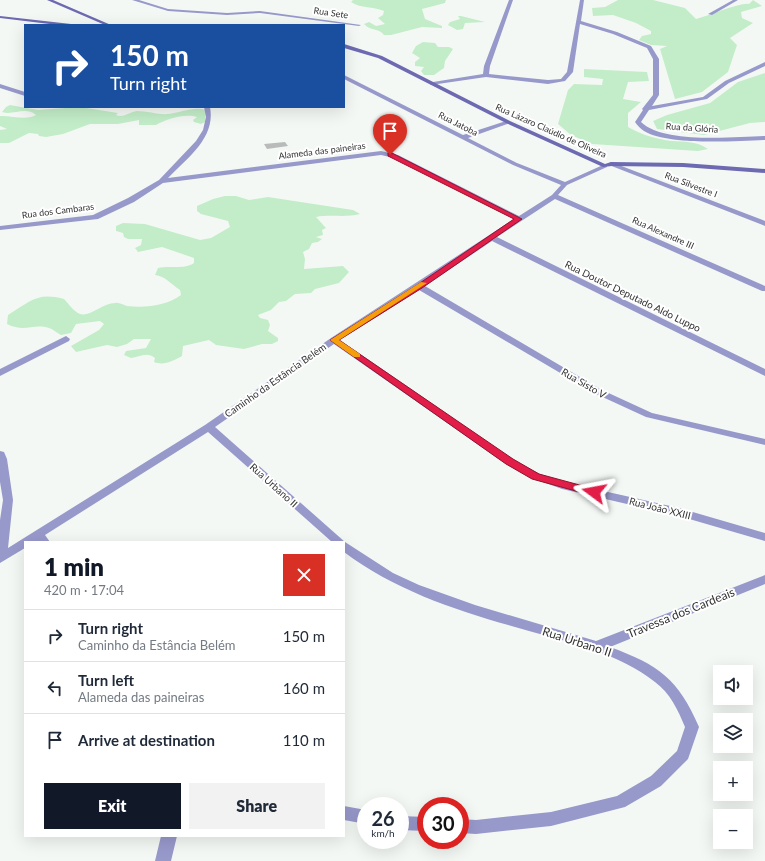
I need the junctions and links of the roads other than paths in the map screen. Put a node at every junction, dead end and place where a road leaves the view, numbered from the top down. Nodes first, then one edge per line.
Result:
1 (49, 0) edge
2 (134, 0) edge
3 (511, 0) edge
4 (582, 0) edge
5 (736, 0) edge
6 (710, 14) dead end
7 (0, 17) edge
8 (342, 22) junction
9 (578, 22) junction
10 (63, 24) edge
11 (107, 24) edge
12 (337, 24) edge
13 (359, 25) dead end
14 (345, 46) edge
15 (765, 64) edge
16 (486, 75) junction
17 (345, 78) edge
18 (433, 84) junction
19 (0, 86) edge
20 (24, 94) edge
21 (207, 108) edge
22 (645, 109) junction
23 (508, 122) junction
24 (464, 137) junction
25 (765, 138) edge
26 (608, 165) junction
27 (765, 171) edge
28 (161, 181) junction
29 (565, 184) junction
30 (554, 196) junction
31 (519, 219) junction
32 (765, 224) edge
33 (0, 228) edge
34 (491, 237) junction
35 (419, 286) junction
36 (765, 289) edge
37 (66, 339) dead end
38 (334, 340) junction
39 (0, 373) edge
40 (765, 373) edge
41 (209, 427) junction
42 (765, 442) edge
43 (0, 454) edge
44 (765, 537) edge
45 (41, 538) edge
46 (29, 541) edge
47 (338, 541) edge
48 (24, 543) edge
49 (345, 547) edge
50 (0, 558) edge
51 (765, 580) edge
52 (598, 646) junction
53 (345, 813) edge
54 (357, 815) edge
55 (469, 827) edge
56 (169, 837) edge
57 (163, 861) edge

1 - 11 street
2 - 8 street, Rua Sete
3 - 16 street
4 - 9 street
5 - 6 street
7 - 10 street
8 - 12 street
8 - 13 street, Rua Sete
9 - 16 street
9 - 22 street
14 - 18 street, Rua Lázaro Claúdio de Oliveira
15 - 22 street
16 - 18 street
17 - 24 street, Rua Jatoba
18 - 23 street, Rua Lázaro Claúdio de Oliveira
19 - 20 street
21 - 28 street, Rua dos Cambaras
22 - 25 street, Rua da Glória
23 - 24 street
23 - 26 street, Rua Lázaro Claúdio de Oliveira
24 - 29 street, Rua Jatoba
26 - 27 street, Rua Lázaro Claúdio de Oliveira
26 - 29 street, Caminho da Estância Belém
26 - 32 street, Rua Silvestre I
28 - 31 street, Alameda das paineiras
28 - 33 street, Rua dos Cambaras
29 - 30 street, Caminho da Estância Belém
30 - 31 street, Caminho da Estância Belém
30 - 36 street, Rua Alexandre III
31 - 34 street, Caminho da Estância Belém
34 - 35 street, Caminho da Estância Belém
34 - 40 street, Rua Doutor Deputado Aldo Luppo
35 - 38 street, Caminho da Estância Belém
35 - 42 street, Rua Sisto V
37 - 39 street
38 - 41 street, Caminho da Estância Belém
38 - 44 street, Rua João XXIII
41 - 45 street, Caminho da Estância Belém
41 - 47 street, Rua Urbano II
43 - 50 street
45 - 46 street, Caminho da Estância Belém
48 - 50 street, Caminho da Estância Belém
49 - 52 street, Rua Urbano II
51 - 52 street, Travessa dos Cardeais
52 - 55 street, Rua Urbano II
53 - 54 street
56 - 57 street

